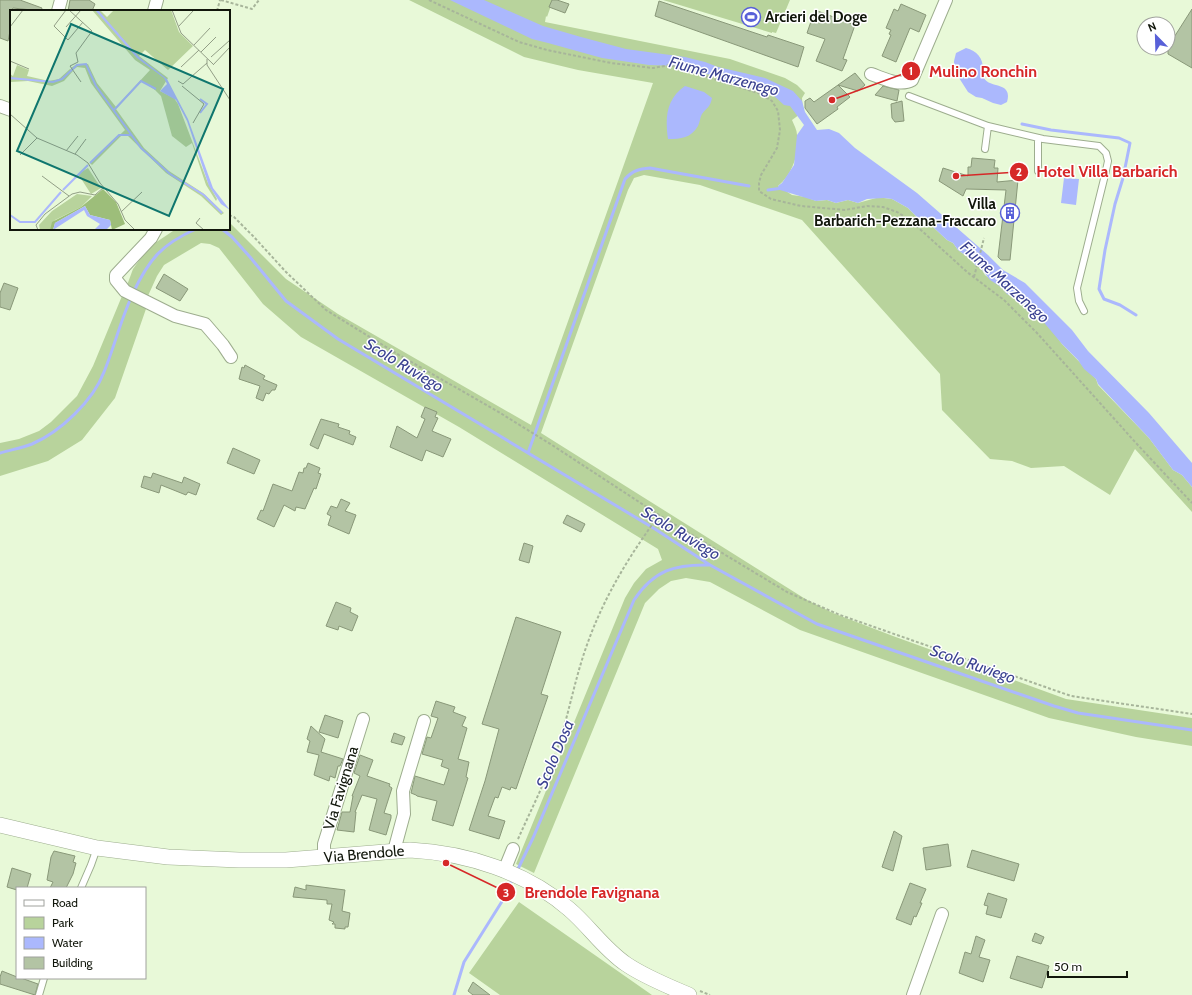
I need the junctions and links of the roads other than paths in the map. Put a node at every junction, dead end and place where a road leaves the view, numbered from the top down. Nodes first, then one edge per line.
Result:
1 (61, 0) edge
2 (157, 0) edge
3 (946, 0) edge
4 (58, 10) edge
5 (154, 10) edge
6 (871, 74) dead end
7 (909, 96) dead end
8 (0, 106) edge
9 (10, 110) edge
10 (988, 126) junction
11 (1038, 138) junction
12 (985, 149) dead end
13 (1038, 171) dead end
14 (155, 230) edge
15 (1084, 311) dead end
16 (231, 357) dead end
17 (363, 719) dead end
18 (424, 721) dead end
19 (0, 825) edge
20 (97, 848) junction
21 (513, 849) road end
22 (394, 851) junction
23 (324, 857) junction
24 (512, 874) junction
25 (81, 887) edge
26 (942, 914) dead end
27 (44, 979) edge
28 (680, 993) edge
29 (39, 995) edge
30 (913, 995) edge

1 - 4 street
2 - 5 street
3 - 6 street
7 - 10 lane
8 - 9 street
10 - 11 lane
10 - 12 lane
11 - 13 lane
11 - 15 lane
14 - 16 street
17 - 23 street, Via Favignana
18 - 22 street
19 - 20 street, Via Brendole
20 - 23 street, Via Brendole
20 - 25 lane
21 - 24 street
22 - 23 street, Via Brendole
22 - 24 street, Via Brendole
24 - 28 street, Via Brendole
26 - 30 street
27 - 29 lane

